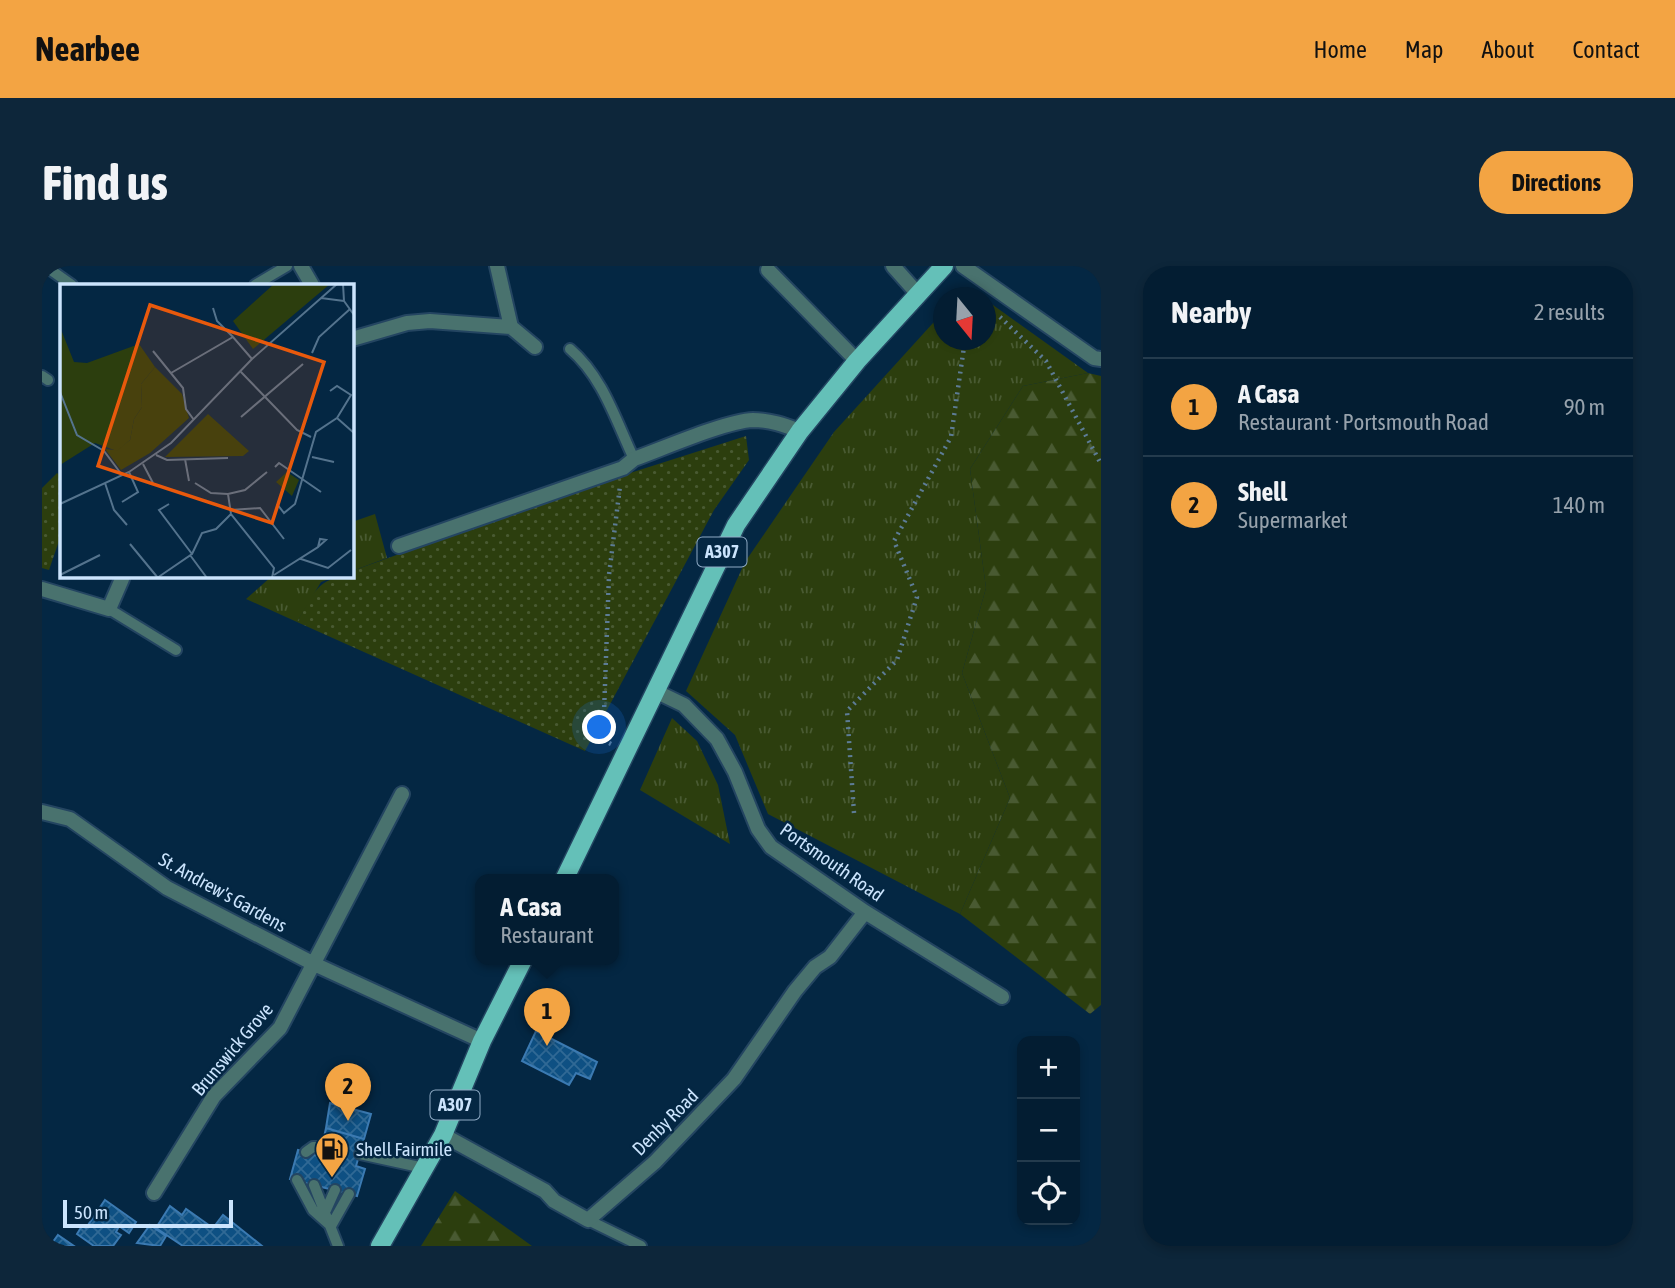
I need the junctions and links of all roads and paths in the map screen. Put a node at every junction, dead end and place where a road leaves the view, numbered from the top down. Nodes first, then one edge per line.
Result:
1 (45, 266) edge
2 (287, 266) edge
3 (300, 266) edge
4 (498, 266) edge
5 (893, 266) edge
6 (944, 266) edge
7 (963, 266) edge
8 (768, 270) dead end
9 (71, 284) edge
10 (257, 284) edge
11 (311, 284) edge
12 (918, 293) junction
13 (996, 317) edge
14 (511, 327) junction
15 (354, 338) edge
16 (535, 347) dead end
17 (570, 349) dead end
18 (964, 350) edge
19 (1101, 359) edge
20 (857, 360) junction
21 (800, 431) junction
22 (628, 463) junction
23 (1101, 464) edge
24 (399, 546) dead end
25 (122, 579) dead end
26 (42, 589) edge
27 (109, 609) junction
28 (176, 650) dead end
29 (655, 691) junction
30 (626, 752) junction
31 (402, 794) dead end
32 (42, 812) edge
33 (854, 813) dead end
34 (567, 874) edge
35 (866, 912) junction
36 (314, 964) junction
37 (520, 965) edge
38 (1002, 997) dead end
39 (482, 1041) junction
40 (443, 1135) junction
41 (322, 1147) dead end
42 (306, 1152) dead end
43 (358, 1167) dead end
44 (424, 1168) junction
45 (296, 1180) dead end
46 (314, 1185) dead end
47 (335, 1190) dead end
48 (155, 1193) dead end
49 (349, 1194) dead end
50 (326, 1210) junction
51 (588, 1220) junction
52 (331, 1226) junction
53 (338, 1246) edge
54 (380, 1246) edge
55 (641, 1246) edge

1 - 9 lane
2 - 10 lane
3 - 11 street
4 - 14 street
5 - 12 street
6 - 12 main road, A307
7 - 19 street
8 - 20 street
12 - 20 main road, A307
13 - 23 path
14 - 15 street
14 - 16 street
17 - 22 lane
18 - 33 path
20 - 21 main road, A307
21 - 22 street
21 - 29 main road, A307
22 - 24 street
22 - 30 path
25 - 27 street
26 - 27 street
27 - 28 lane
29 - 30 main road, A307
29 - 35 street, Portsmouth Road
30 - 34 main road, A307
31 - 36 street, Brunswick Grove
32 - 36 street, St. Andrew's Gardens
35 - 38 street, Portsmouth Road
35 - 51 street, Denby Road
36 - 39 street
36 - 48 street, Brunswick Grove
37 - 39 main road, A307
39 - 40 main road, A307
40 - 44 main road, A307
40 - 51 street
41 - 42 lane
43 - 44 lane
44 - 54 main road, A307
45 - 52 lane
46 - 50 lane
47 - 50 lane
49 - 52 lane
50 - 52 lane
51 - 55 lane
52 - 53 lane

